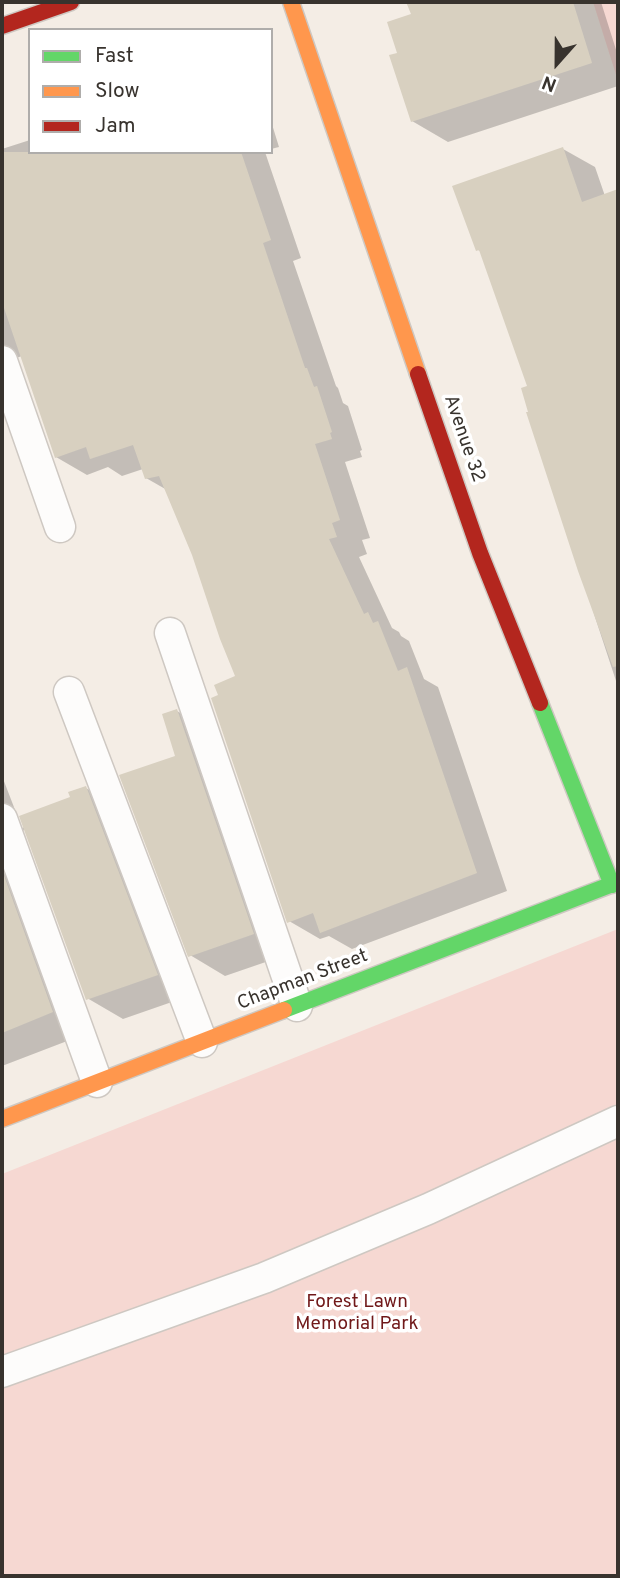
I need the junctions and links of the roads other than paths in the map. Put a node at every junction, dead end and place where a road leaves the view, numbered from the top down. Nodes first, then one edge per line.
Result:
1 (71, 2) edge
2 (291, 2) edge
3 (2, 26) edge
4 (2, 361) edge
5 (60, 527) dead end
6 (170, 633) dead end
7 (69, 692) dead end
8 (2, 820) edge
9 (615, 883) edge
10 (297, 1006) junction
11 (202, 1042) junction
12 (97, 1082) junction
13 (2, 1119) edge
14 (618, 1121) edge
15 (2, 1372) edge

1 - 3 street
2 - 9 street, Avenue 32
4 - 5 lane
6 - 10 lane
7 - 11 lane
8 - 12 lane
9 - 10 street, Chapman Street
10 - 11 street, Chapman Street
11 - 12 street, Chapman Street
12 - 13 street, Chapman Street
14 - 15 lane

